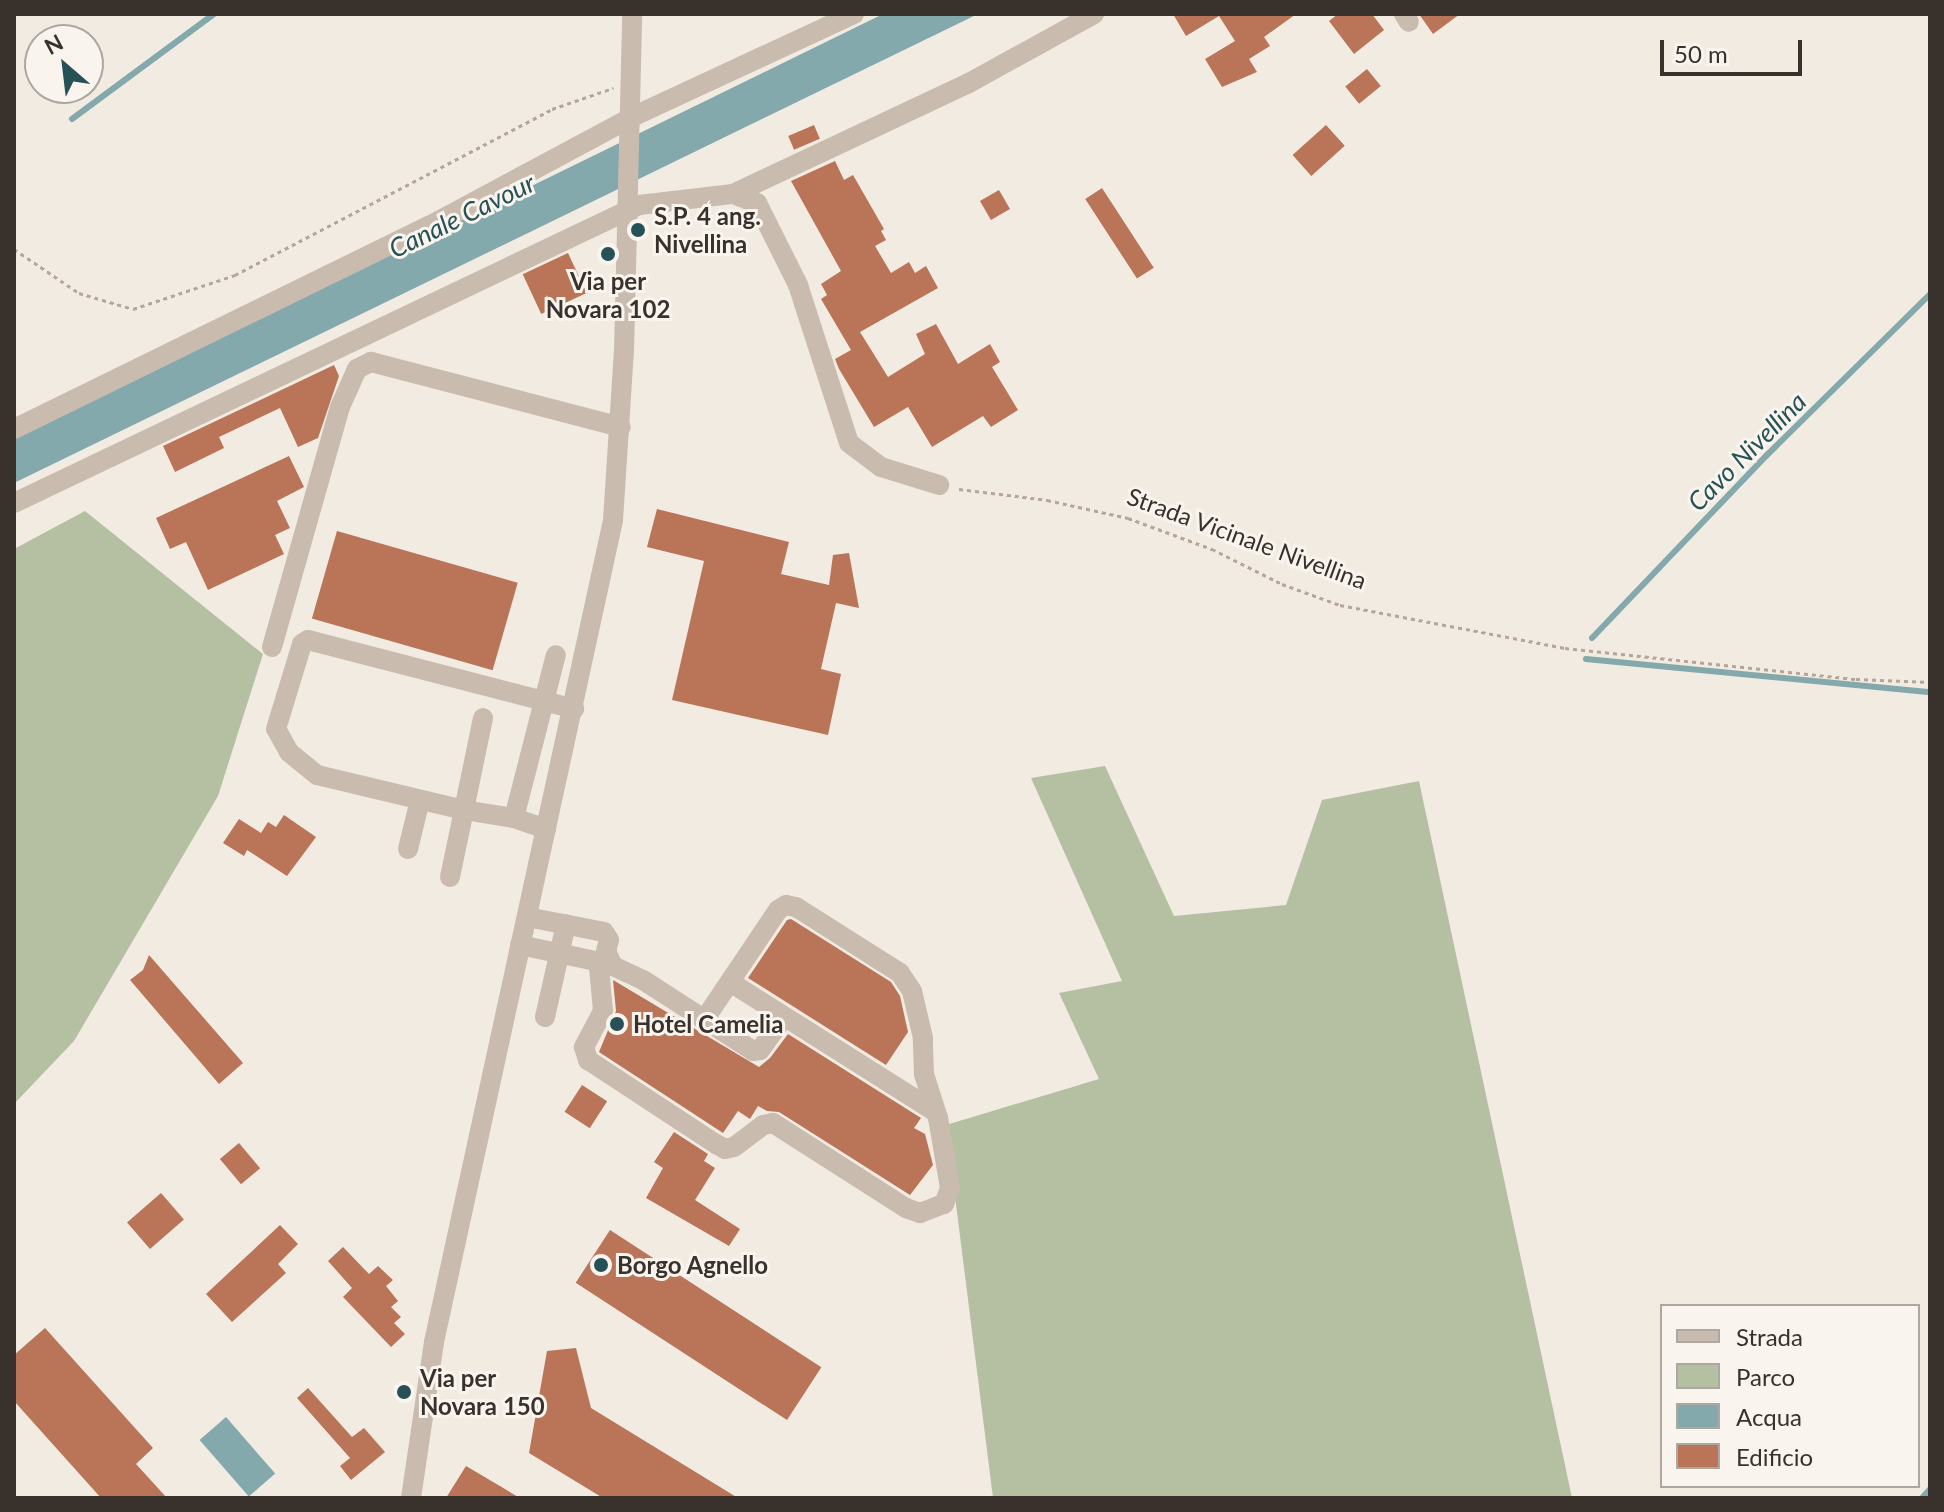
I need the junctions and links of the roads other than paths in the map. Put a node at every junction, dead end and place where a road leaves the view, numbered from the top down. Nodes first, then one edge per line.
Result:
1 (632, 14) edge
2 (854, 14) edge
3 (1094, 14) edge
4 (629, 125) junction
5 (733, 194) junction
6 (627, 203) junction
7 (621, 427) junction
8 (14, 429) edge
9 (939, 485) road end
10 (14, 503) edge
11 (272, 647) dead end
12 (556, 655) dead end
13 (544, 703) junction
14 (574, 709) junction
15 (483, 718) dead end
16 (420, 800) junction
17 (464, 810) junction
18 (514, 818) junction
19 (546, 829) junction
20 (408, 849) dead end
21 (450, 877) dead end
22 (527, 917) junction
23 (566, 924) junction
24 (520, 945) junction
25 (558, 953) junction
26 (730, 982) junction
27 (545, 1017) dead end
28 (783, 1018) junction
29 (704, 1020) junction
30 (934, 1111) junction
31 (411, 1498) edge

1 - 4 street
2 - 4 street
3 - 5 street
4 - 6 street
4 - 8 street
5 - 6 street
5 - 9 street
6 - 7 street
6 - 10 street
7 - 11 street
7 - 14 street
12 - 13 street
13 - 14 street
13 - 16 street
13 - 18 street
14 - 19 street
15 - 17 street
16 - 17 street
16 - 20 street
17 - 18 street
17 - 21 street
18 - 19 street
19 - 22 street
22 - 23 street
22 - 24 street
23 - 25 street
23 - 29 street
24 - 25 street
24 - 31 street
25 - 27 street
25 - 30 street
26 - 28 street
26 - 29 street
26 - 30 street
28 - 29 street
28 - 30 street

